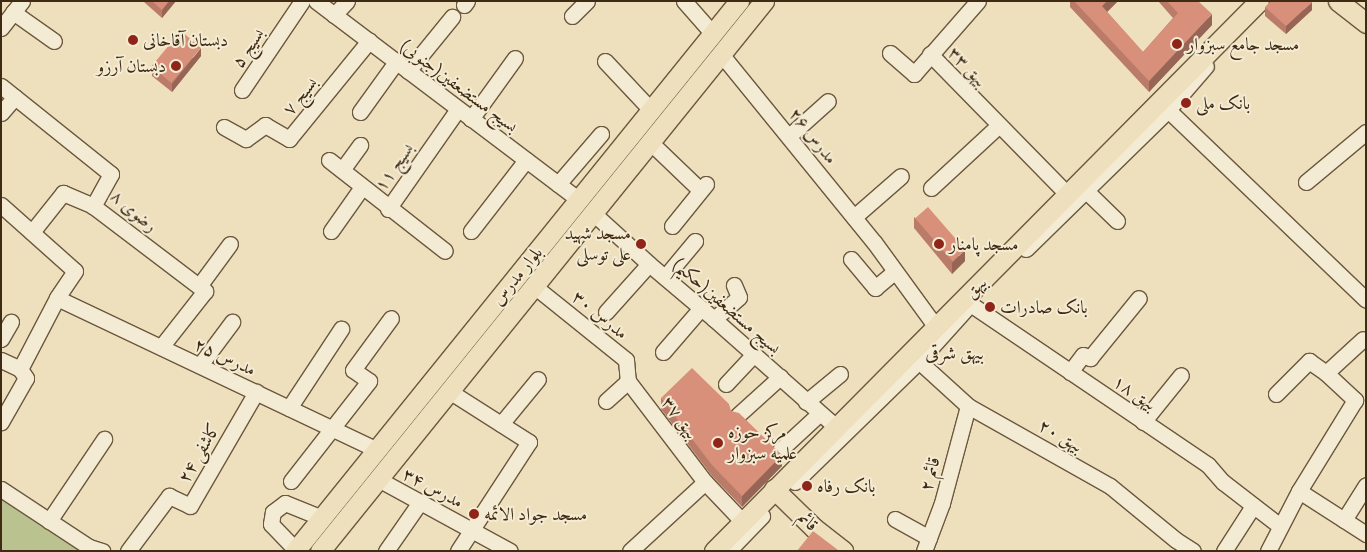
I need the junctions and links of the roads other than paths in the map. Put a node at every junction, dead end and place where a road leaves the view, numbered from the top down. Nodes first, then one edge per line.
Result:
1 (302, 1) edge
2 (316, 1) edge
3 (347, 1) edge
4 (587, 1) edge
5 (684, 1) edge
6 (739, 1) edge
7 (764, 1) edge
8 (978, 1) edge
9 (1260, 1) edge
10 (1338, 1) edge
11 (17, 7) edge
12 (334, 15) junction
13 (572, 16) dead end
14 (452, 17) dead end
15 (1366, 23) edge
16 (1, 28) edge
17 (713, 34) junction
18 (54, 41) dead end
19 (369, 41) junction
20 (890, 53) dead end
21 (721, 54) junction
22 (930, 54) junction
23 (515, 58) dead end
24 (605, 62) dead end
25 (402, 67) junction
26 (1, 86) edge
27 (242, 90) dead end
28 (15, 97) junction
29 (828, 101) dead end
30 (656, 104) junction
31 (458, 109) junction
32 (676, 110) junction
33 (1168, 110) junction
34 (360, 112) dead end
35 (1, 113) edge
36 (472, 119) junction
37 (998, 126) junction
38 (224, 127) dead end
39 (1366, 132) edge
40 (601, 134) dead end
41 (789, 136) junction
42 (650, 142) junction
43 (360, 145) dead end
44 (329, 160) dead end
45 (526, 160) junction
46 (342, 170) junction
47 (901, 176) dead end
48 (1306, 182) dead end
49 (558, 184) junction
50 (362, 187) junction
51 (931, 188) dead end
52 (1077, 189) junction
53 (579, 200) junction
54 (1, 204) edge
55 (94, 206) junction
56 (388, 209) junction
57 (593, 212) junction
58 (854, 217) junction
59 (1117, 221) dead end
60 (672, 226) dead end
61 (332, 231) dead end
62 (471, 231) dead end
63 (32, 232) junction
64 (695, 241) dead end
65 (230, 244) dead end
66 (445, 251) dead end
67 (851, 259) dead end
68 (648, 264) junction
69 (895, 271) junction
70 (665, 278) junction
71 (734, 285) dead end
72 (199, 286) junction
73 (534, 286) junction
74 (57, 298) junction
75 (1139, 298) dead end
76 (1366, 300) edge
77 (966, 302) junction
78 (701, 308) junction
79 (491, 309) junction
80 (606, 312) dead end
81 (391, 318) dead end
82 (714, 319) junction
83 (506, 321) junction
84 (11, 322) dead end
85 (232, 322) dead end
86 (936, 328) junction
87 (341, 329) dead end
88 (1, 339) edge
89 (1363, 339) dead end
90 (161, 347) junction
91 (663, 352) dead end
92 (754, 354) junction
93 (915, 357) junction
94 (1, 360) edge
95 (200, 365) junction
96 (20, 369) junction
97 (1070, 372) junction
98 (1326, 373) junction
99 (840, 374) dead end
100 (1181, 376) dead end
101 (780, 377) junction
102 (538, 378) dead end
103 (628, 381) junction
104 (726, 384) dead end
105 (449, 391) junction
106 (256, 392) junction
107 (1276, 394) dead end
108 (606, 401) dead end
109 (806, 402) junction
110 (968, 406) junction
111 (289, 408) junction
112 (819, 414) junction
113 (738, 415) edge
114 (1, 422) edge
115 (1143, 422) junction
116 (501, 424) junction
117 (332, 428) junction
118 (836, 428) junction
119 (104, 439) dead end
120 (377, 450) junction
121 (780, 450) edge
122 (378, 479) junction
123 (291, 481) dead end
124 (705, 482) junction
125 (1366, 485) edge
126 (1, 489) edge
127 (1300, 491) junction
128 (778, 493) junction
129 (420, 502) junction
130 (1254, 506) junction
131 (322, 518) junction
132 (895, 519) dead end
133 (1344, 520) junction
134 (49, 521) junction
135 (743, 522) junction
136 (1280, 526) junction
137 (470, 529) junction
138 (1366, 534) edge
139 (927, 544) edge
140 (296, 550) edge
141 (1191, 550) edge
142 (102, 551) edge
143 (128, 551) edge
144 (320, 551) edge
145 (386, 551) edge
146 (458, 551) edge
147 (510, 551) edge
148 (630, 551) edge
149 (714, 551) edge
150 (728, 551) edge
151 (843, 551) edge
152 (1224, 551) edge
153 (1268, 551) edge

1 - 27 street, بسیج ۵
2 - 12 street, بسیج مستضعفین(جنوبی)
3 - 12 street
4 - 13 street
5 - 17 street
6 - 17 main road, بلوار مدرس
7 - 21 main road, بلوار مدرس
8 - 22 street
9 - 33 street
9 - 52 main road, بیهق
10 - 15 main road
11 - 16 street
11 - 18 street
12 - 19 street, بسیج مستضعفین(جنوبی)
14 - 25 street
17 - 30 main road, بلوار مدرس
19 - 25 street, بسیج مستضعفین(جنوبی)
19 - 38 street, بسیج ۷
20 - 22 street, بیهق ۳۳
21 - 32 main road, بلوار مدرس
21 - 41 street, مدرس ۲۶
22 - 37 street, بیهق ۳۳
23 - 36 street
24 - 30 street
25 - 31 street, بسیج مستضعفین(جنوبی)
25 - 34 street
26 - 28 street, رضوی ۸
28 - 35 street
28 - 55 street, رضوی ۸
29 - 41 street
30 - 32 main road
30 - 53 main road, بلوار مدرس
31 - 36 street, بسیج مستضعفین(جنوبی)
31 - 56 street, بسیج ۱۱
32 - 42 main road, بلوار مدرس
33 - 52 street
33 - 76 street
36 - 45 street, بسیج مستضعفین(جنوبی)
37 - 51 street
37 - 52 street, بیهق ۳۳
39 - 48 street
40 - 49 street
41 - 58 street, مدرس ۲۶
42 - 57 main road, بلوار مدرس
42 - 60 street
43 - 46 street
44 - 46 street, بسیج ۱۱
45 - 49 street, بسیج مستضعفین(جنوبی)
45 - 62 street
46 - 50 street, بسیج ۱۱
47 - 58 street
49 - 53 street, بسیج مستضعفین(جنوبی)
50 - 56 street, بسیج ۱۱
50 - 61 street
52 - 59 street, بیهق ۳۳
52 - 77 main road, بیهق
53 - 79 main road, بلوار مدرس
54 - 63 street
55 - 63 street
55 - 72 street, رضوی ۸
56 - 66 street
57 - 68 street, بسیج مستضعفین(حکیم)
57 - 73 main road, بلوار مدرس
58 - 69 street, مدرس ۲۶
63 - 74 street
64 - 70 street
65 - 72 street
67 - 69 street
68 - 70 street, بسیج مستضعفین(حکیم)
68 - 80 street
69 - 86 street, مدرس ۲۶
70 - 78 street, بسیج مستضعفین(حکیم)
71 - 82 street
72 - 90 street
73 - 83 main road, بلوار مدرس
73 - 103 street, مدرس ۳۰
74 - 90 street, مدرس ۲۵
74 - 96 street
75 - 97 street
77 - 86 main road, بیهق
77 - 93 street
77 - 97 street, بیهق ۱۸
78 - 82 street, بسیج مستضعفین(حکیم)
78 - 91 street
79 - 83 main road
79 - 120 main road, بلوار مدرس
81 - 117 street
82 - 92 street, بسیج مستضعفین(حکیم)
83 - 105 main road, بلوار مدرس
84 - 88 street
85 - 95 street
86 - 93 main road, بیهق
87 - 111 street
89 - 98 street
90 - 95 street, مدرس ۲۵
92 - 101 street, بسیج مستضعفین(حکیم)
92 - 104 street
93 - 110 street, بیهق ۲۰
93 - 118 main road, بیهق
93 - 128 street
94 - 96 street
95 - 106 street, مدرس ۲۵
96 - 114 street
97 - 115 street, بیهق ۱۸
98 - 107 street
98 - 127 street
99 - 109 street
100 - 115 street
101 - 109 street, بسیج مستضعفین(حکیم)
101 - 113 street
102 - 116 street
103 - 108 street
103 - 124 street, بیهق ۳۷
105 - 116 street
105 - 122 main road, بلوار مدرس
106 - 111 street, مدرس ۲۵
106 - 143 street, کاشفی ۲۴
109 - 112 street, بسیج مستضعفین(حکیم)
110 - 139 street, قائم ۲
110 - 141 street, بیهق ۲۰
111 - 117 street, مدرس ۲۵
112 - 118 street, بسیج مستضعفین(حکیم)
112 - 121 street
115 - 130 street, بیهق ۱۸
116 - 137 street
117 - 120 street, مدرس ۲۵
117 - 123 street
118 - 128 main road, بیهق
119 - 134 street
120 - 131 main road, بلوار مدرس
122 - 129 street, مدرس ۳۴
122 - 144 main road, بلوار مدرس
124 - 135 street, بیهق ۳۷
124 - 148 street
125 - 133 street
126 - 134 street
127 - 133 street
127 - 136 street
128 - 135 main road, بیهق
128 - 150 street
128 - 151 main road, قائم
129 - 137 street, مدرس ۳۴
129 - 145 street
130 - 136 street, بیهق ۱۸
130 - 152 street
131 - 140 main road, بلوار مدرس
131 - 140 street
132 - 139 street
133 - 138 street
134 - 142 street
135 - 149 main road, بیهق
136 - 153 street
137 - 146 street
137 - 147 street, مدرس ۳۴

